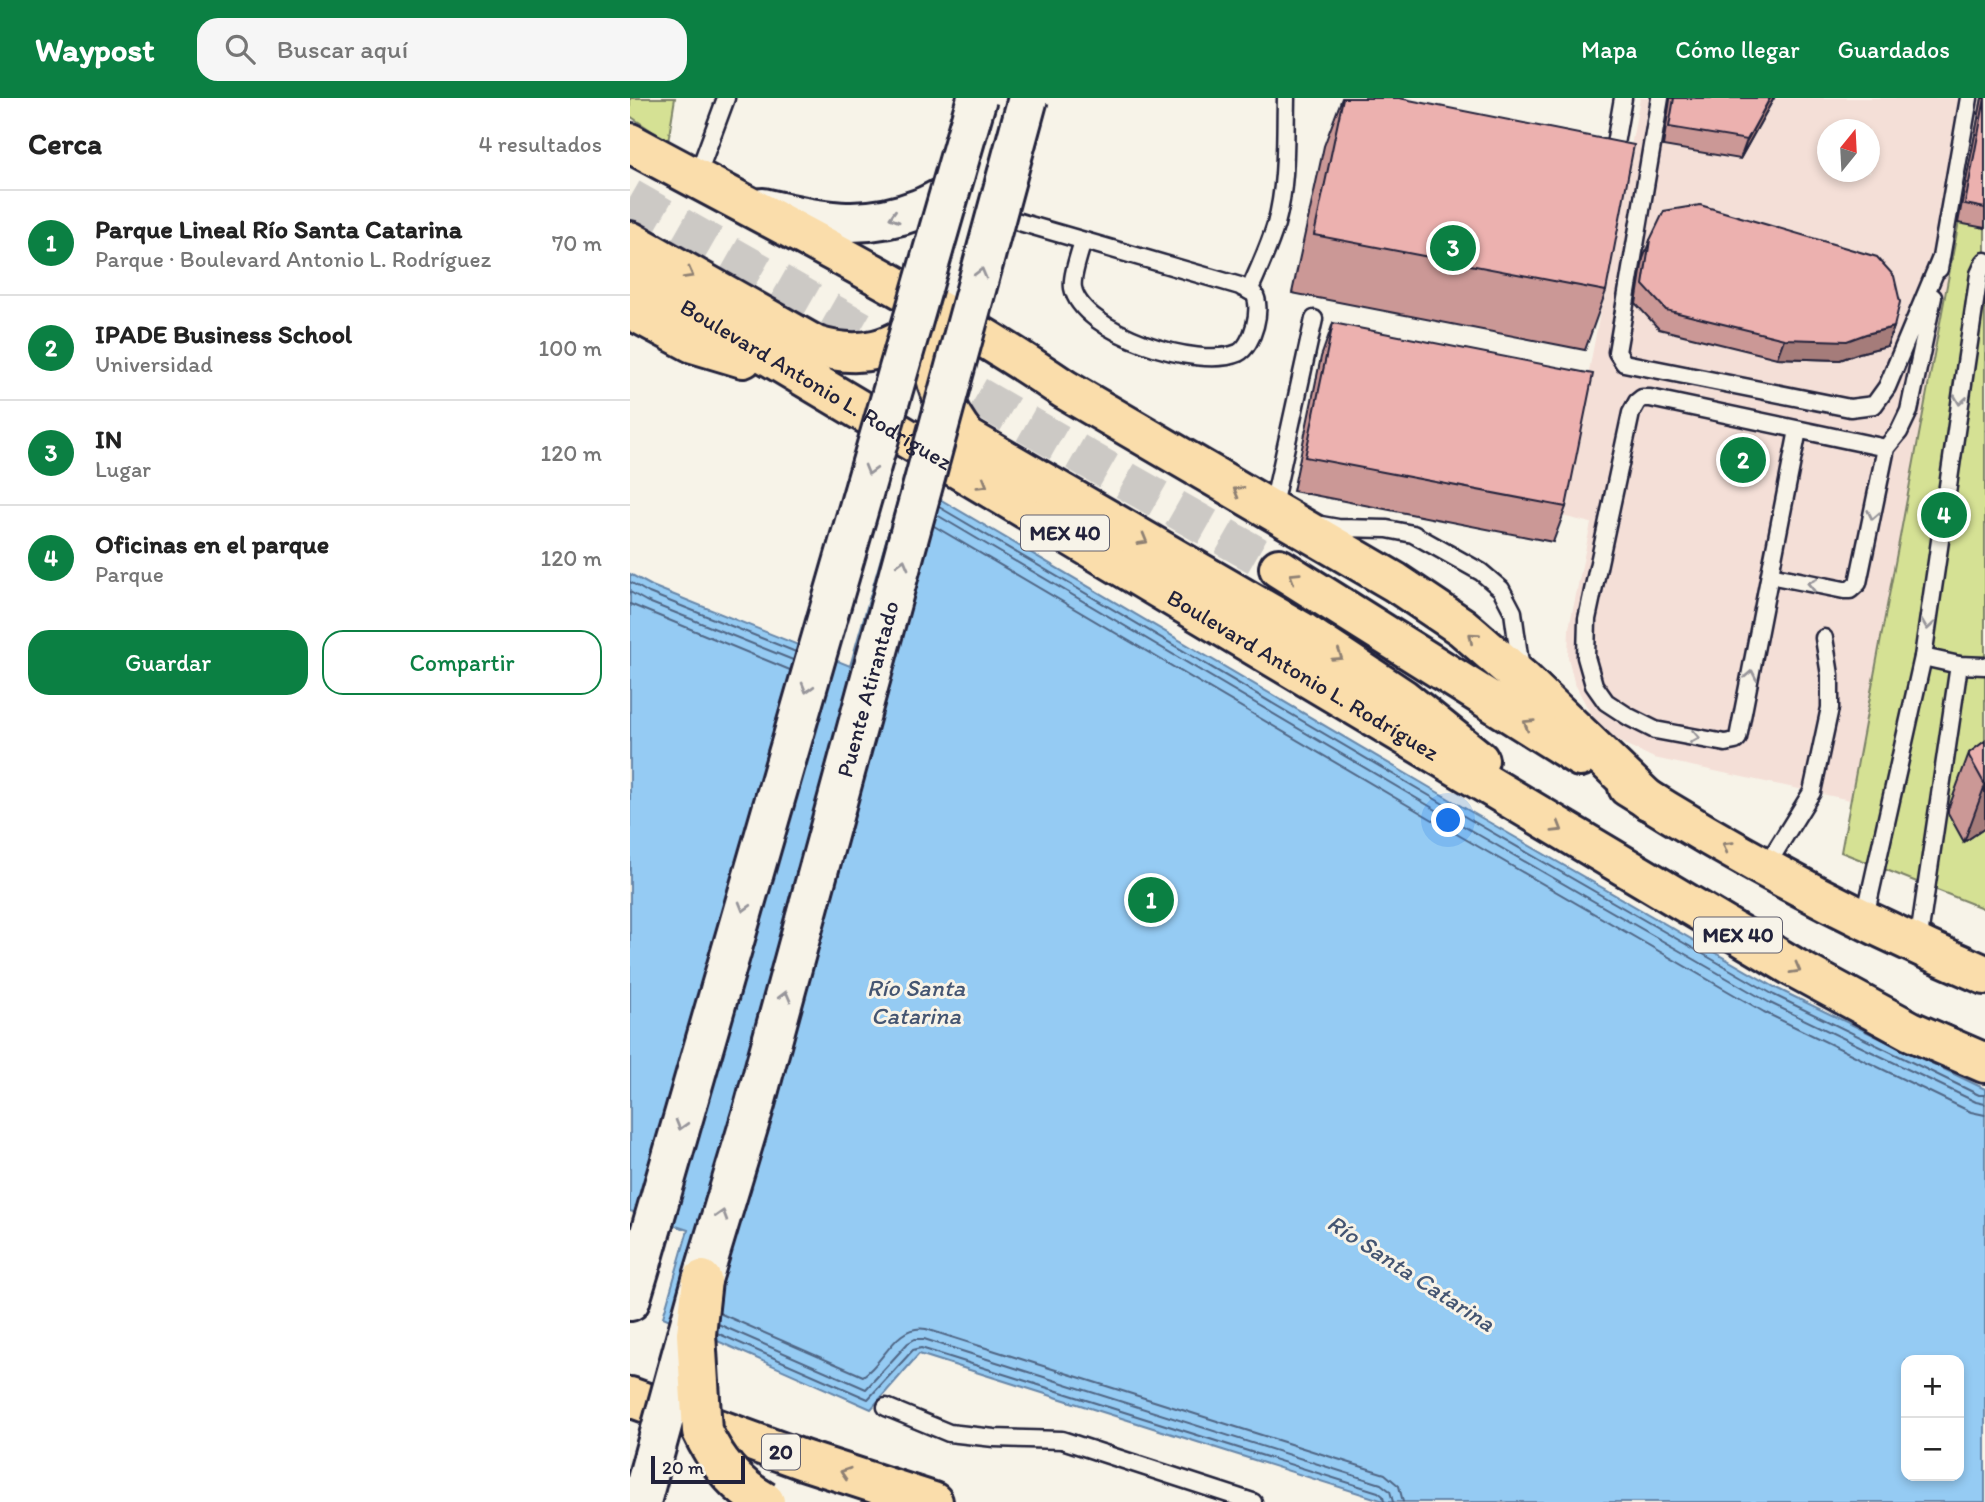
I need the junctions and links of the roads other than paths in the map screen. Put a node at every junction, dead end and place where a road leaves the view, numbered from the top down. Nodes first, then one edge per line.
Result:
1 (726, 98) edge
2 (977, 98) edge
3 (999, 98) edge
4 (1028, 98) edge
5 (1286, 98) edge
6 (1623, 98) edge
7 (1660, 98) edge
8 (1969, 98) edge
9 (630, 143) edge
10 (1607, 176) edge
11 (696, 179) junction
12 (973, 193) junction
13 (744, 204) junction
14 (630, 241) edge
15 (1083, 241) junction
16 (1940, 260) junction
17 (1985, 261) edge
18 (630, 273) edge
19 (1249, 290) junction
20 (630, 309) edge
21 (939, 312) junction
22 (1314, 319) dead end
23 (1017, 357) junction
24 (784, 366) junction
25 (955, 424) junction
26 (1798, 430) junction
27 (1886, 448) junction
28 (1279, 515) junction
29 (1279, 568) tunnel mouth
30 (1770, 575) junction
31 (1824, 638) dead end
32 (1923, 657) junction
33 (1959, 665) junction
34 (1985, 666) edge
35 (1523, 680) junction
36 (1500, 793) junction
37 (1648, 800) junction
38 (1765, 869) junction
39 (1864, 921) junction
40 (1918, 946) junction
41 (1985, 975) edge
42 (1985, 1063) edge
43 (636, 1267) edge
44 (702, 1280) junction
45 (630, 1301) edge
46 (630, 1397) edge
47 (887, 1407) dead end
48 (630, 1496) edge
49 (641, 1502) edge
50 (647, 1502) edge
51 (765, 1502) edge
52 (933, 1502) edge
53 (1253, 1502) edge

1 - 11 lane
2 -> 43 main road, bridge
3 - 12 main road
44 -> 4 main road, Puente Atirantado, bridge
5 - 19 lane
6 - 10 lane
7 - 16 lane
8 - 16 lane
9 - 11 main road
11 - 13 main road
12 -> 13 main road
12 - 15 lane
12 - 21 main road
13 - 21 main road
14 -> 21 main road
15 - 19 lane
15 - 19 lane
16 - 27 lane
17 -> 32 lane
18 - 24 main road, Boulevard Antonio L. Rodríguez / MEX 40
20 - 24 main road
21 - 23 main road
21 - 25 main road
22 - 28 lane
23 - 25 main road
28 -> 23 main road
24 -> 36 main road, Boulevard Antonio L. Rodríguez / MEX 40
25 -> 36 main road
26 - 27 lane
26 - 30 lane
26 -> 30 lane
27 -> 30 lane
35 -> 28 main road
28 - 35 lane
37 -> 29 main road
31 - 38 lane
32 - 33 lane
32 - 39 lane
33 - 34 lane
33 - 40 lane
35 - 37 main road
36 -> 42 main road, Boulevard Antonio L. Rodríguez / MEX 40
38 -> 37 main road
38 - 39 main road
39 - 40 main road
40 - 41 main road
43 - 45 main road
44 - 49 main road, Puente Atirantado, bridge
44 - 51 main road, bridge
52 -> 46 main road, 20
47 - 53 lane
48 - 50 main road

